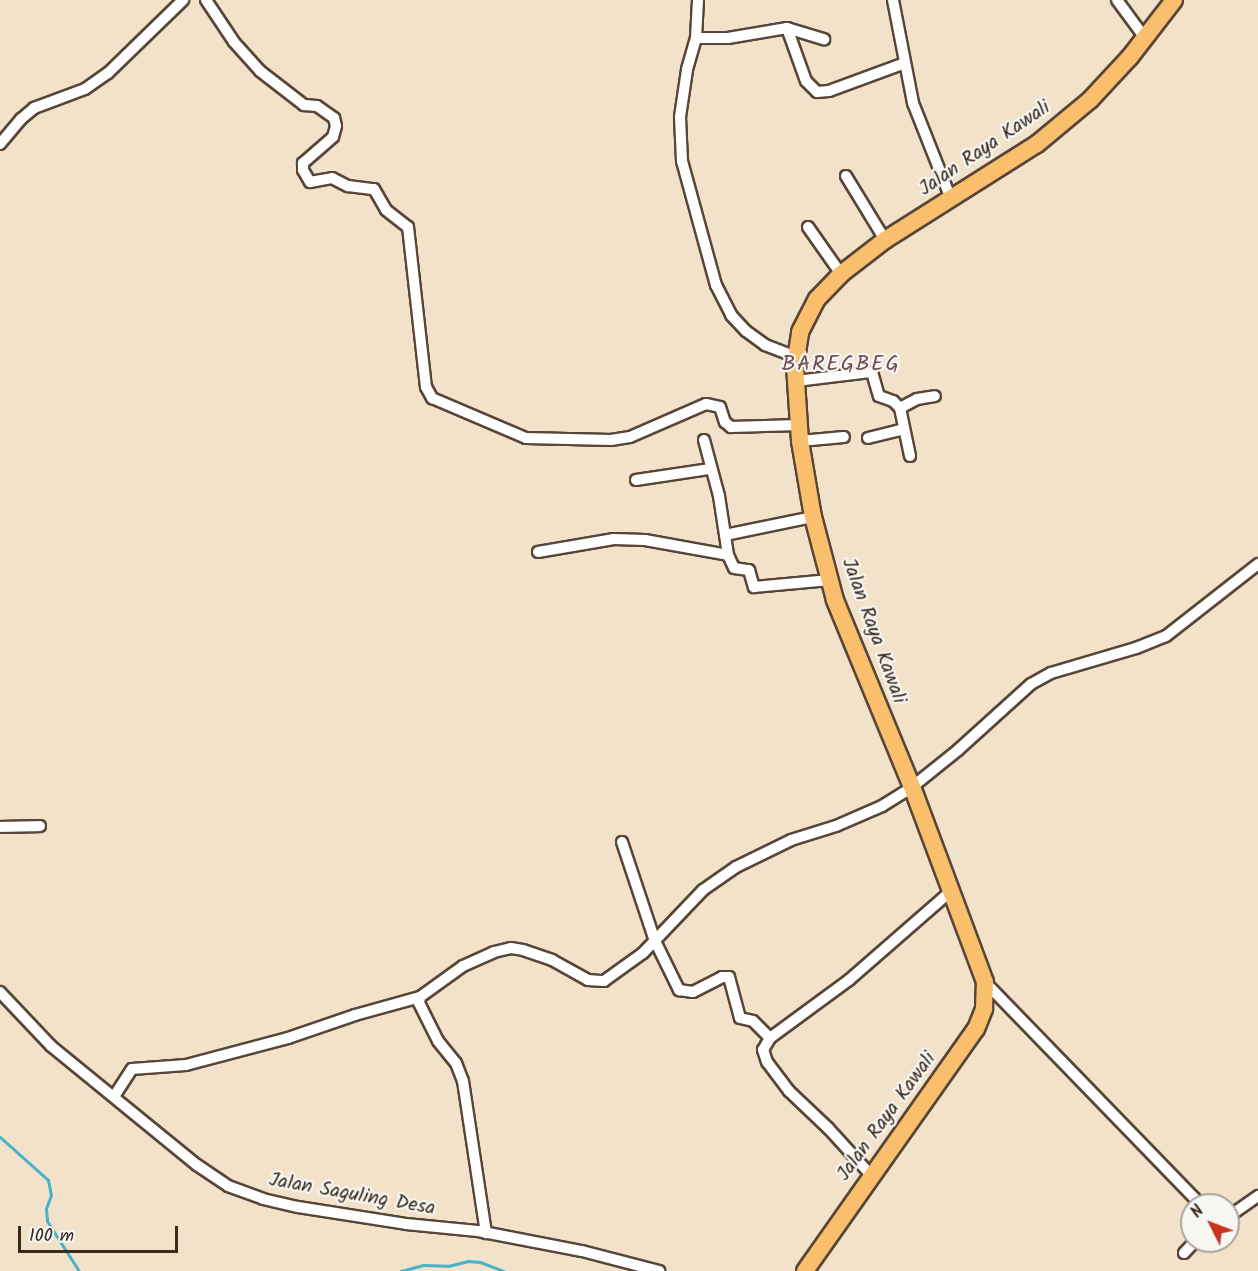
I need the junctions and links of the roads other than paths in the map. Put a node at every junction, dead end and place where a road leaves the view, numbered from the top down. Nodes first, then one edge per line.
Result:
1 (183, 0) edge
2 (206, 0) edge
3 (698, 0) edge
4 (893, 0) edge
5 (1117, 0) edge
6 (1174, 0) edge
7 (787, 28) junction
8 (696, 38) junction
9 (1145, 38) junction
10 (824, 39) dead end
11 (905, 63) junction
12 (0, 144) edge
13 (846, 176) dead end
14 (951, 199) junction
15 (808, 227) dead end
16 (885, 240) junction
17 (841, 274) junction
18 (797, 357) junction
19 (796, 381) junction
20 (935, 396) dead end
21 (900, 408) junction
22 (904, 429) junction
23 (800, 433) junction
24 (844, 437) dead end
25 (868, 438) dead end
26 (704, 440) dead end
27 (910, 456) dead end
28 (710, 469) junction
29 (636, 480) dead end
30 (813, 517) junction
31 (725, 535) junction
32 (538, 552) dead end
33 (728, 555) junction
34 (1258, 564) edge
35 (830, 580) junction
36 (912, 787) junction
37 (40, 826) dead end
38 (0, 827) edge
39 (622, 842) dead end
40 (952, 890) junction
41 (655, 941) junction
42 (985, 982) junction
43 (0, 992) edge
44 (420, 997) junction
45 (770, 1038) junction
46 (115, 1095) junction
47 (870, 1174) junction
48 (1189, 1193) edge
49 (1258, 1196) edge
50 (1240, 1209) edge
51 (486, 1233) junction
52 (659, 1271) edge
53 (805, 1271) edge

1 - 12 street
2 - 23 street
3 - 8 street
4 - 11 street
5 - 9 street
6 - 9 highway, Jalan Raya Kawali
7 - 8 street
7 - 10 street
7 - 11 street
8 - 18 street
9 - 14 highway, Jalan Raya Kawali
11 - 14 street
13 - 16 street
14 - 16 highway, Jalan Raya Kawali
15 - 17 street
16 - 17 highway, Jalan Raya Kawali
17 - 18 highway, Jalan Raya Kawali
18 - 19 highway, Jalan Raya Kawali
19 - 21 street
19 - 23 highway, Jalan Raya Kawali
20 - 21 street
21 - 22 street
22 - 25 street
22 - 27 street
23 - 24 street
23 - 30 highway, Jalan Raya Kawali
26 - 28 street
28 - 29 street
28 - 31 street
30 - 31 street
30 - 35 highway, Jalan Raya Kawali
31 - 33 street
32 - 33 street
33 - 35 street
34 - 36 street
35 - 36 highway, Jalan Raya Kawali
36 - 40 highway, Jalan Raya Kawali
36 - 41 street
37 - 38 street
39 - 41 street
40 - 42 highway, Jalan Raya Kawali
40 - 45 street
41 - 44 street
41 - 45 street
42 - 47 highway, Jalan Raya Kawali
42 - 48 street
43 - 46 street, Jalan Saguling Desa
44 - 46 street
44 - 51 street
45 - 47 street
46 - 51 street, Jalan Saguling Desa
47 - 53 highway, Jalan Raya Kawali
49 - 50 street
51 - 52 street, Jalan Saguling Desa

